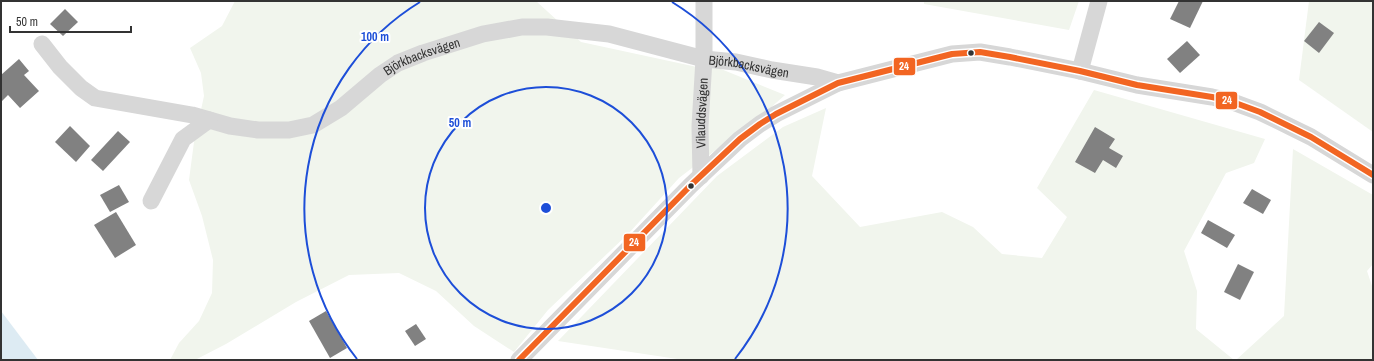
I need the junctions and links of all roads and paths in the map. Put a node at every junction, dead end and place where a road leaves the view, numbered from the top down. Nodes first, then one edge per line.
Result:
1 (1098, 1) edge
2 (705, 2) edge
3 (42, 44) dead end
4 (704, 59) junction
5 (1080, 71) junction
6 (838, 84) junction
7 (209, 120) junction
8 (1373, 175) edge
9 (701, 176) junction
10 (151, 201) dead end
11 (519, 360) edge

1 - 5 street
2 - 4 street, Vilauddsvägen
3 - 7 street, Björkbacksvägen
4 - 6 street, Björkbacksvägen
4 - 7 street, Björkbacksvägen
4 - 9 street, Vilauddsvägen
5 - 6 street
5 - 8 street
6 - 9 street
7 - 10 street
9 - 11 street

